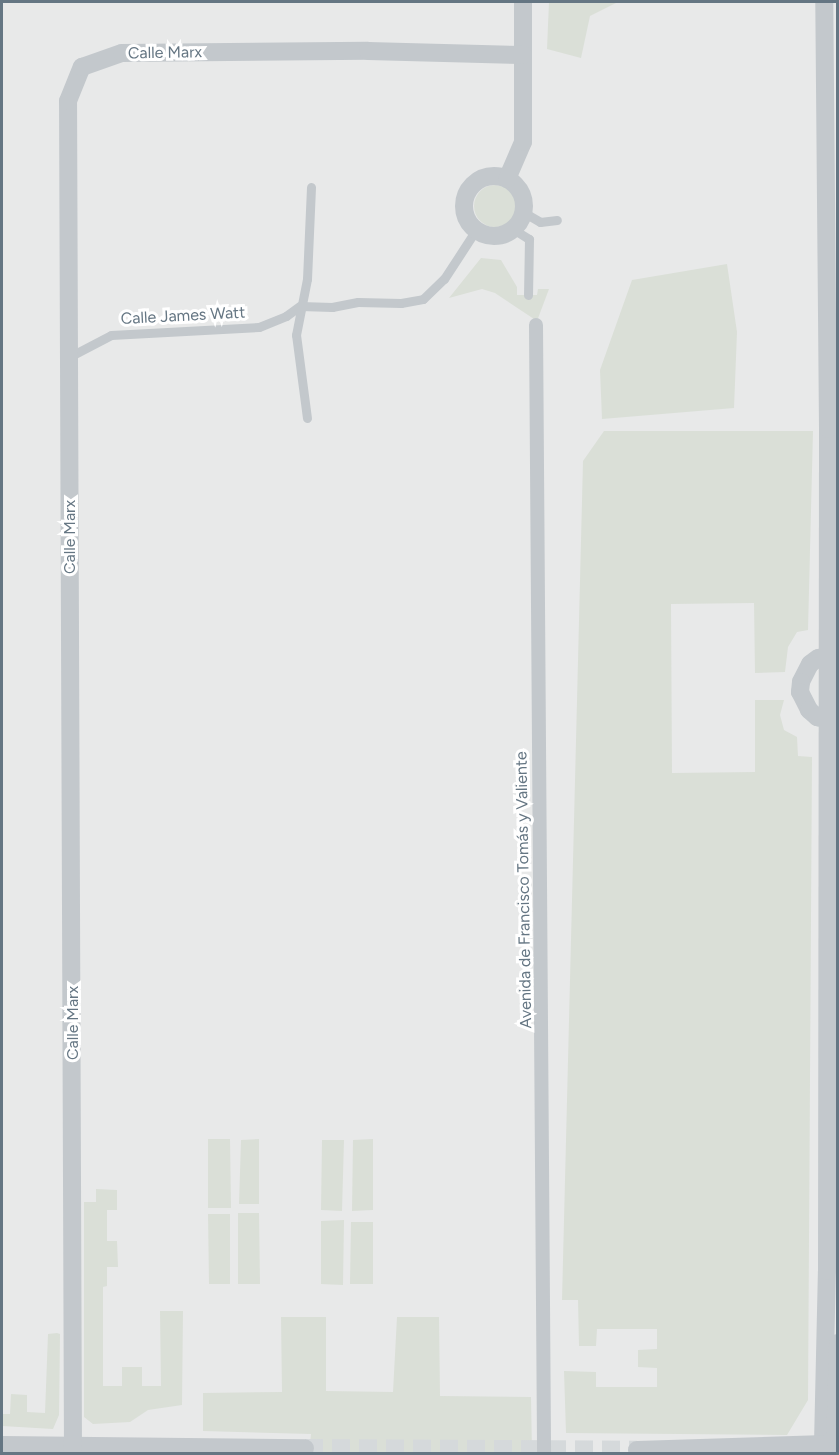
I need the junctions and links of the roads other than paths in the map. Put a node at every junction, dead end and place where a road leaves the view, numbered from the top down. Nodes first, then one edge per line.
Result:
1 (523, 2) edge
2 (824, 2) edge
3 (836, 2) edge
4 (523, 55) junction
5 (507, 179) junction
6 (311, 187) dead end
7 (523, 212) junction
8 (831, 214) edge
9 (557, 220) dead end
10 (513, 229) junction
11 (476, 230) junction
12 (528, 295) dead end
13 (300, 306) junction
14 (536, 326) dead end
15 (69, 357) junction
16 (837, 372) edge
17 (307, 417) dead end
18 (834, 590) edge
19 (834, 654) edge
20 (835, 722) edge
21 (834, 791) edge
22 (837, 923) edge
23 (837, 944) edge
24 (837, 991) edge
25 (832, 1298) edge
26 (837, 1343) edge
27 (2, 1445) edge
28 (831, 1447) edge
29 (305, 1448) dead end
30 (73, 1450) edge
31 (637, 1450) dead end
32 (544, 1454) edge

1 - 4 street
2 - 8 street
3 - 8 street
4 - 5 street
4 - 15 street, Calle Marx
5 - 7 street
5 - 11 street
6 - 13 lane
7 - 9 lane
7 - 10 street
8 - 16 street
8 - 18 street
10 - 11 street
10 - 12 lane
11 - 13 lane
13 - 15 lane, Calle James Watt
13 - 17 lane
14 - 32 street, Avenida de Francisco Tomás y Valiente
15 - 30 street, Calle Marx
18 - 19 street
19 - 20 street
19 - 20 street
20 - 21 street
21 - 22 street
21 - 25 street
23 - 24 street
25 - 28 street
26 - 28 street
27 - 30 street
28 - 31 street
29 - 30 street

